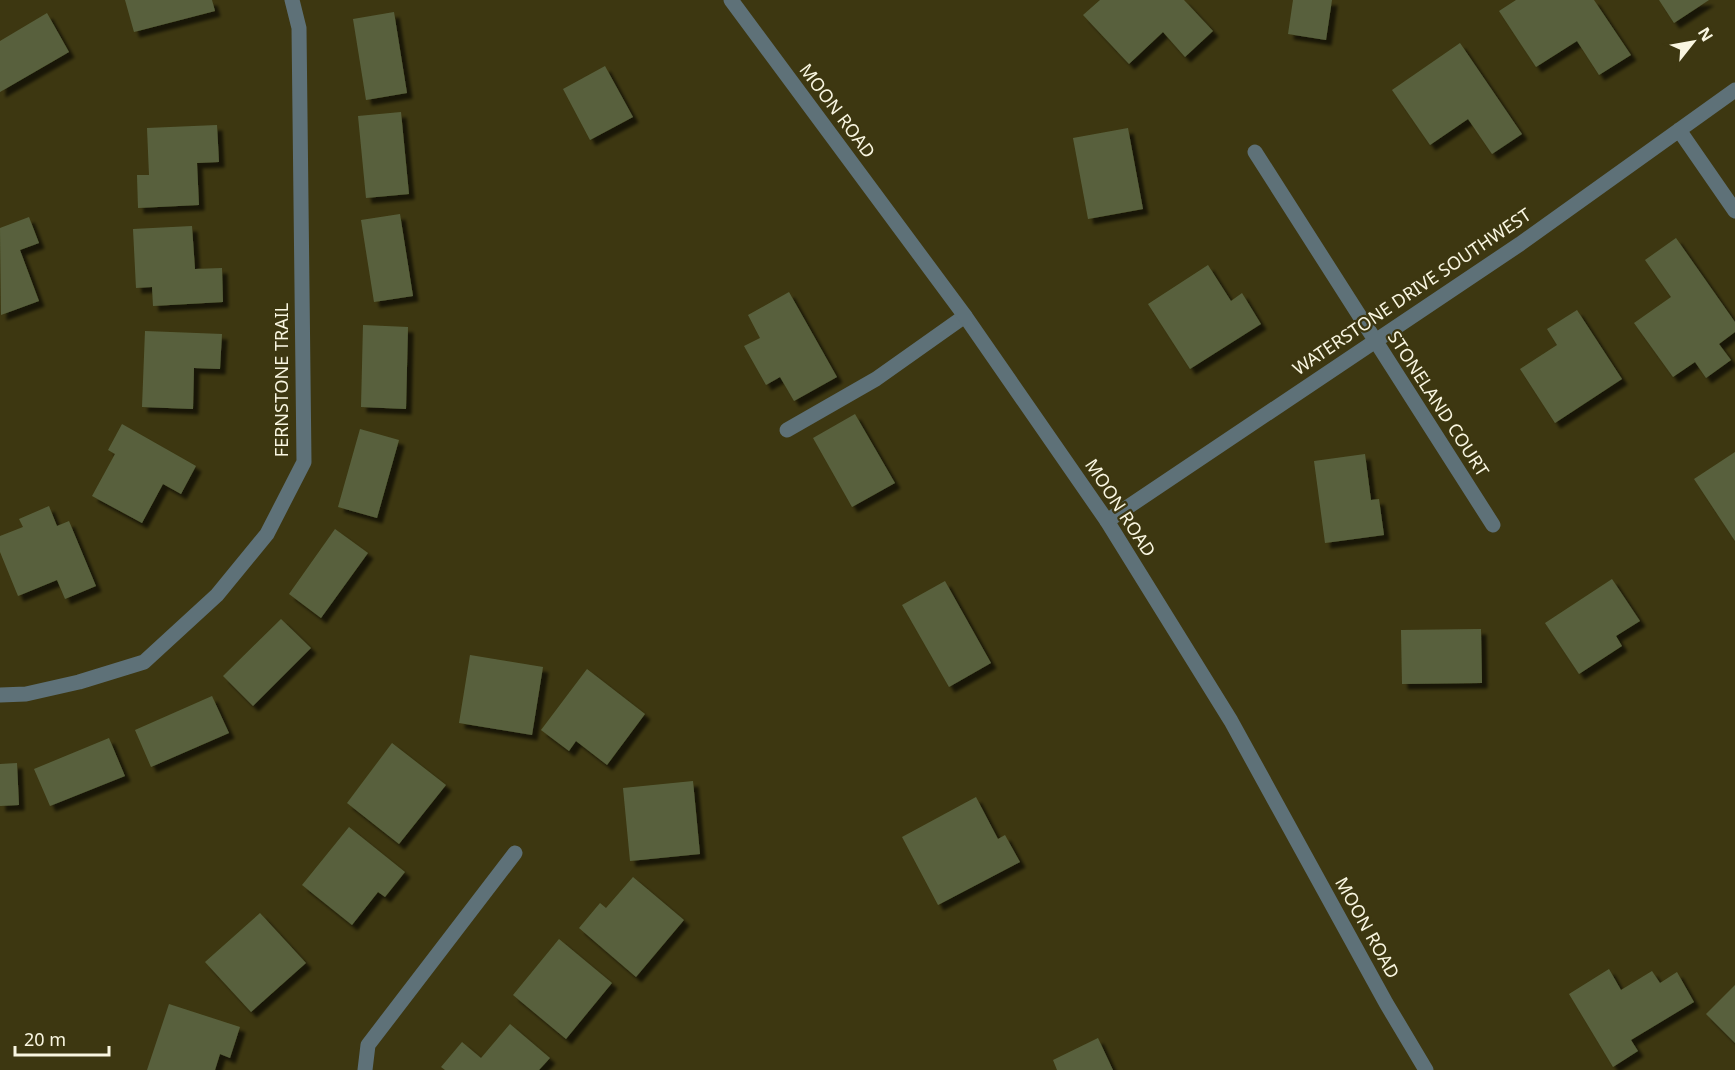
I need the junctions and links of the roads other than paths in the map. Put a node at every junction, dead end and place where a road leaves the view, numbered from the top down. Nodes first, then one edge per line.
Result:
1 (292, 0) edge
2 (731, 0) edge
3 (1735, 90) edge
4 (1679, 130) junction
5 (1255, 152) dead end
6 (1735, 211) edge
7 (964, 316) junction
8 (1375, 341) junction
9 (787, 430) dead end
10 (1107, 521) junction
11 (1493, 525) dead end
12 (0, 696) edge
13 (515, 853) dead end
14 (365, 1070) edge
15 (1426, 1070) edge

1 - 12 street, FERNSTONE TRAIL
2 - 7 street, MOON ROAD
3 - 4 street, WATERSTONE DRIVE SOUTHWEST
4 - 6 street
4 - 8 street, WATERSTONE DRIVE SOUTHWEST
5 - 8 street, STONELAND COURT
7 - 9 street
7 - 10 street, MOON ROAD
8 - 10 street, WATERSTONE DRIVE SOUTHWEST
8 - 11 street, STONELAND COURT
10 - 15 street, MOON ROAD
13 - 14 street

